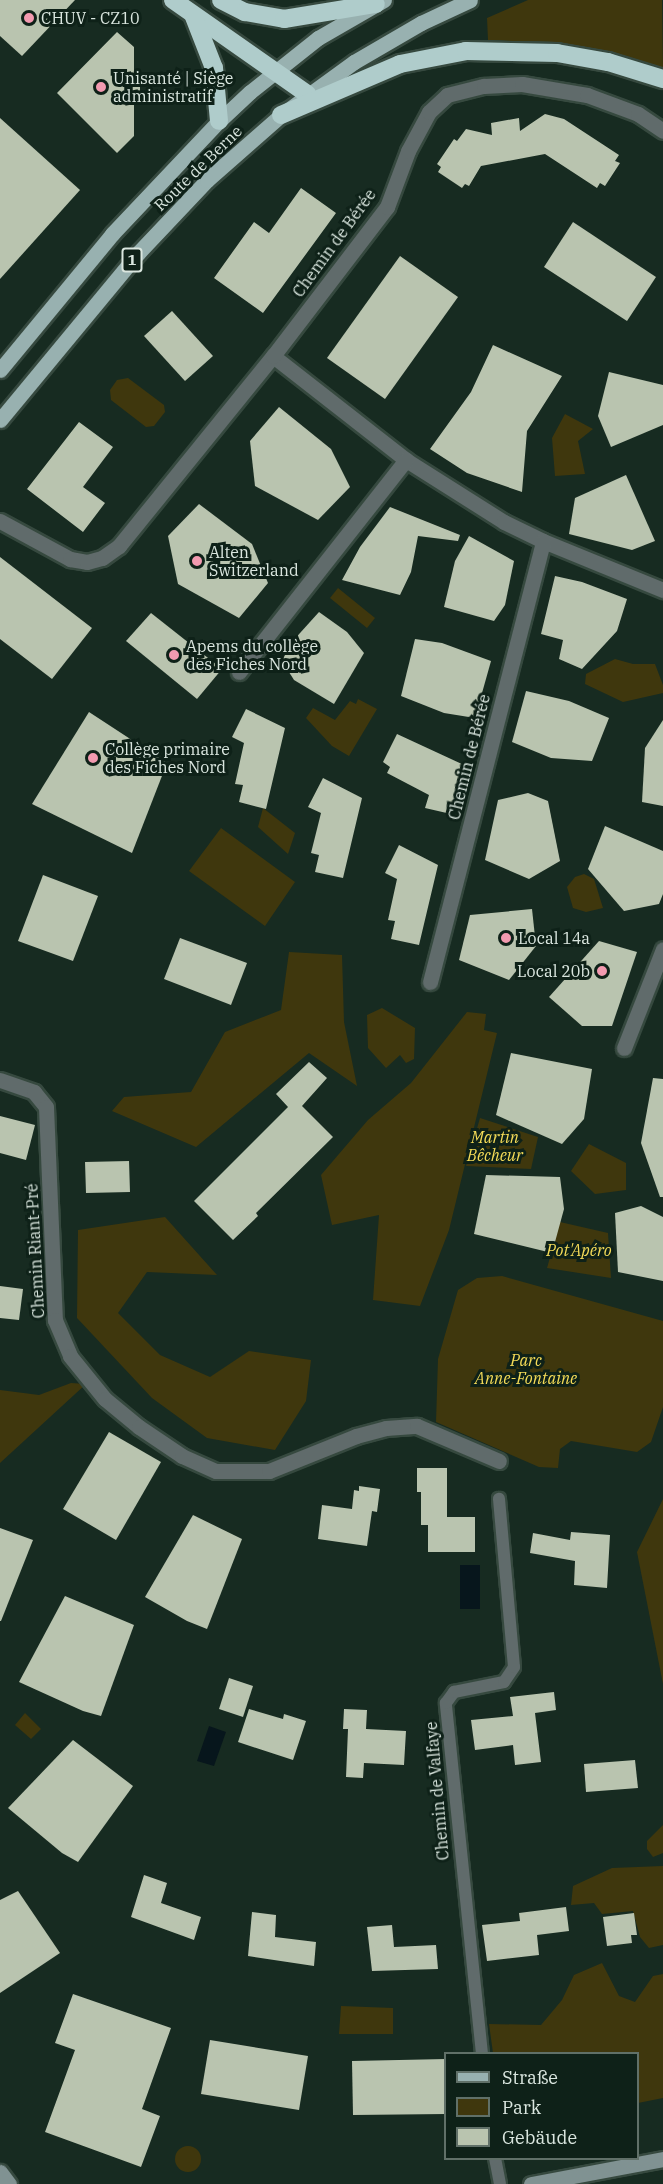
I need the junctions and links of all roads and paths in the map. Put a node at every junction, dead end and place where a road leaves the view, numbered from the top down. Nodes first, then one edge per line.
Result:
1 (173, 0) edge
2 (221, 0) edge
3 (470, 0) edge
4 (380, 2) edge
5 (194, 17) junction
6 (275, 72) junction
7 (663, 79) edge
8 (307, 94) junction
9 (281, 115) junction
10 (219, 121) junction
11 (663, 131) edge
12 (273, 356) junction
13 (0, 370) edge
14 (0, 420) edge
15 (406, 460) junction
16 (0, 521) edge
17 (543, 541) junction
18 (663, 590) edge
19 (239, 672) dead end
20 (663, 949) edge
21 (430, 982) dead end
22 (624, 1048) dead end
23 (0, 1080) edge
24 (499, 1461) dead end
25 (499, 1499) dead end
26 (482, 2052) edge
27 (663, 2159) edge
28 (495, 2160) edge
29 (0, 2172) edge
30 (9, 2184) edge
31 (500, 2184) edge
32 (531, 2184) edge

1 - 5 highway
2 - 4 highway
3 - 8 main road, Route de Berne / 1
4 - 6 main road, Route de Berne / 1
5 - 6 highway
5 - 10 highway
6 - 8 highway
6 - 10 main road, Route de Berne / 1
7 - 9 highway
8 - 9 main road, Route de Berne / 1
9 - 14 main road, Route de Berne / 1
10 - 13 main road, Route de Berne / 1
11 - 12 street, Chemin de Bérée
12 - 15 street
12 - 16 street, Chemin de Bérée
15 - 17 street
15 - 19 street
17 - 18 street
17 - 21 street, Chemin de Bérée
20 - 22 street
23 - 24 street, Chemin Riant-Pré
25 - 26 lane, Chemin de Valfaye
27 - 32 main road
28 - 31 lane
29 - 30 main road

